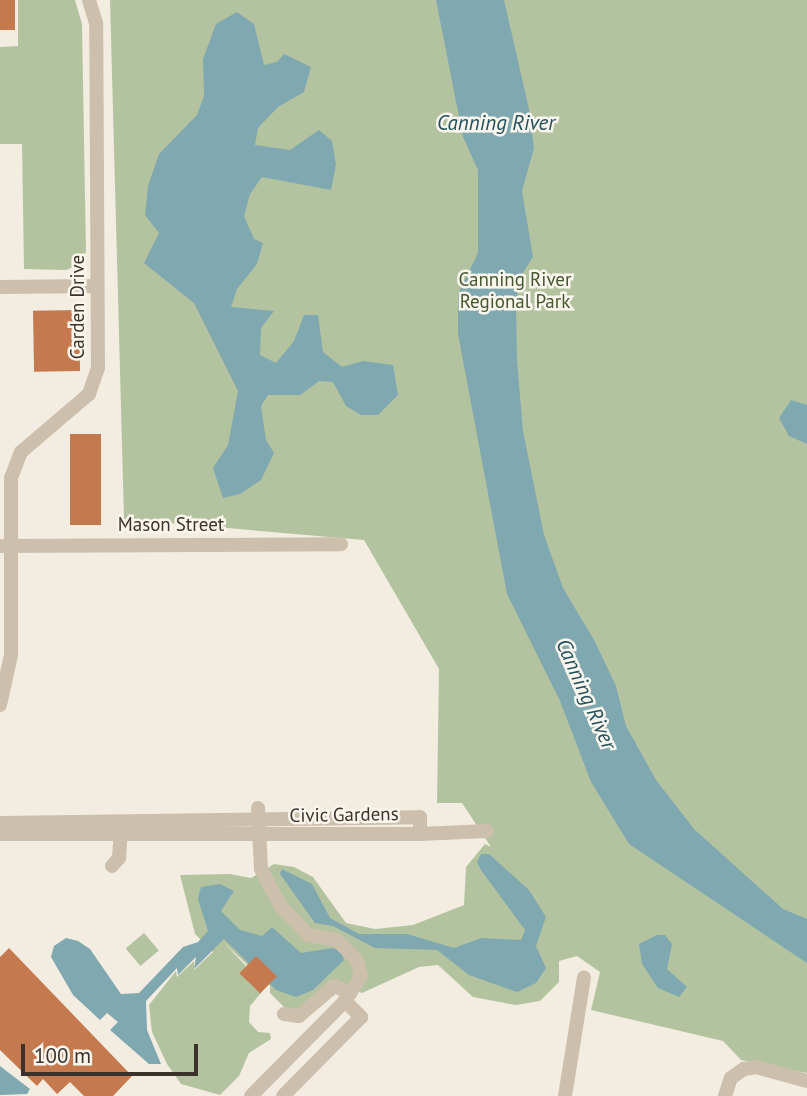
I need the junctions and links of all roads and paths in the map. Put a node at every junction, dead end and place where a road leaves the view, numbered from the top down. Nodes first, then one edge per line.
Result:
1 (89, 0) edge
2 (97, 286) junction
3 (0, 287) edge
4 (341, 544) dead end
5 (5, 545) edge
6 (0, 705) edge
7 (258, 813) junction
8 (121, 820) junction
9 (0, 823) edge
10 (487, 831) dead end
11 (0, 834) edge
12 (420, 834) junction
13 (259, 835) junction
14 (121, 836) junction
15 (112, 866) dead end
16 (584, 978) dead end
17 (348, 997) junction
18 (284, 1014) dead end
19 (807, 1081) edge
20 (251, 1096) edge
21 (283, 1096) edge
22 (565, 1096) edge
23 (725, 1096) edge

1 - 2 street, Carden Drive
2 - 3 street
2 - 5 street, Carden Drive
4 - 5 street, Mason Street
5 - 6 street, Carden Drive
7 - 8 street, Civic Gardens
7 - 12 street, Civic Gardens
7 - 13 street
8 - 9 street, Civic Gardens
8 - 14 street
10 - 12 street
11 - 14 street, Civic Gardens
12 - 13 street, Civic Gardens
13 - 14 street, Civic Gardens
13 - 17 street
14 - 15 street
16 - 22 street
17 - 18 street
17 - 20 street
17 - 21 street
19 - 23 street

